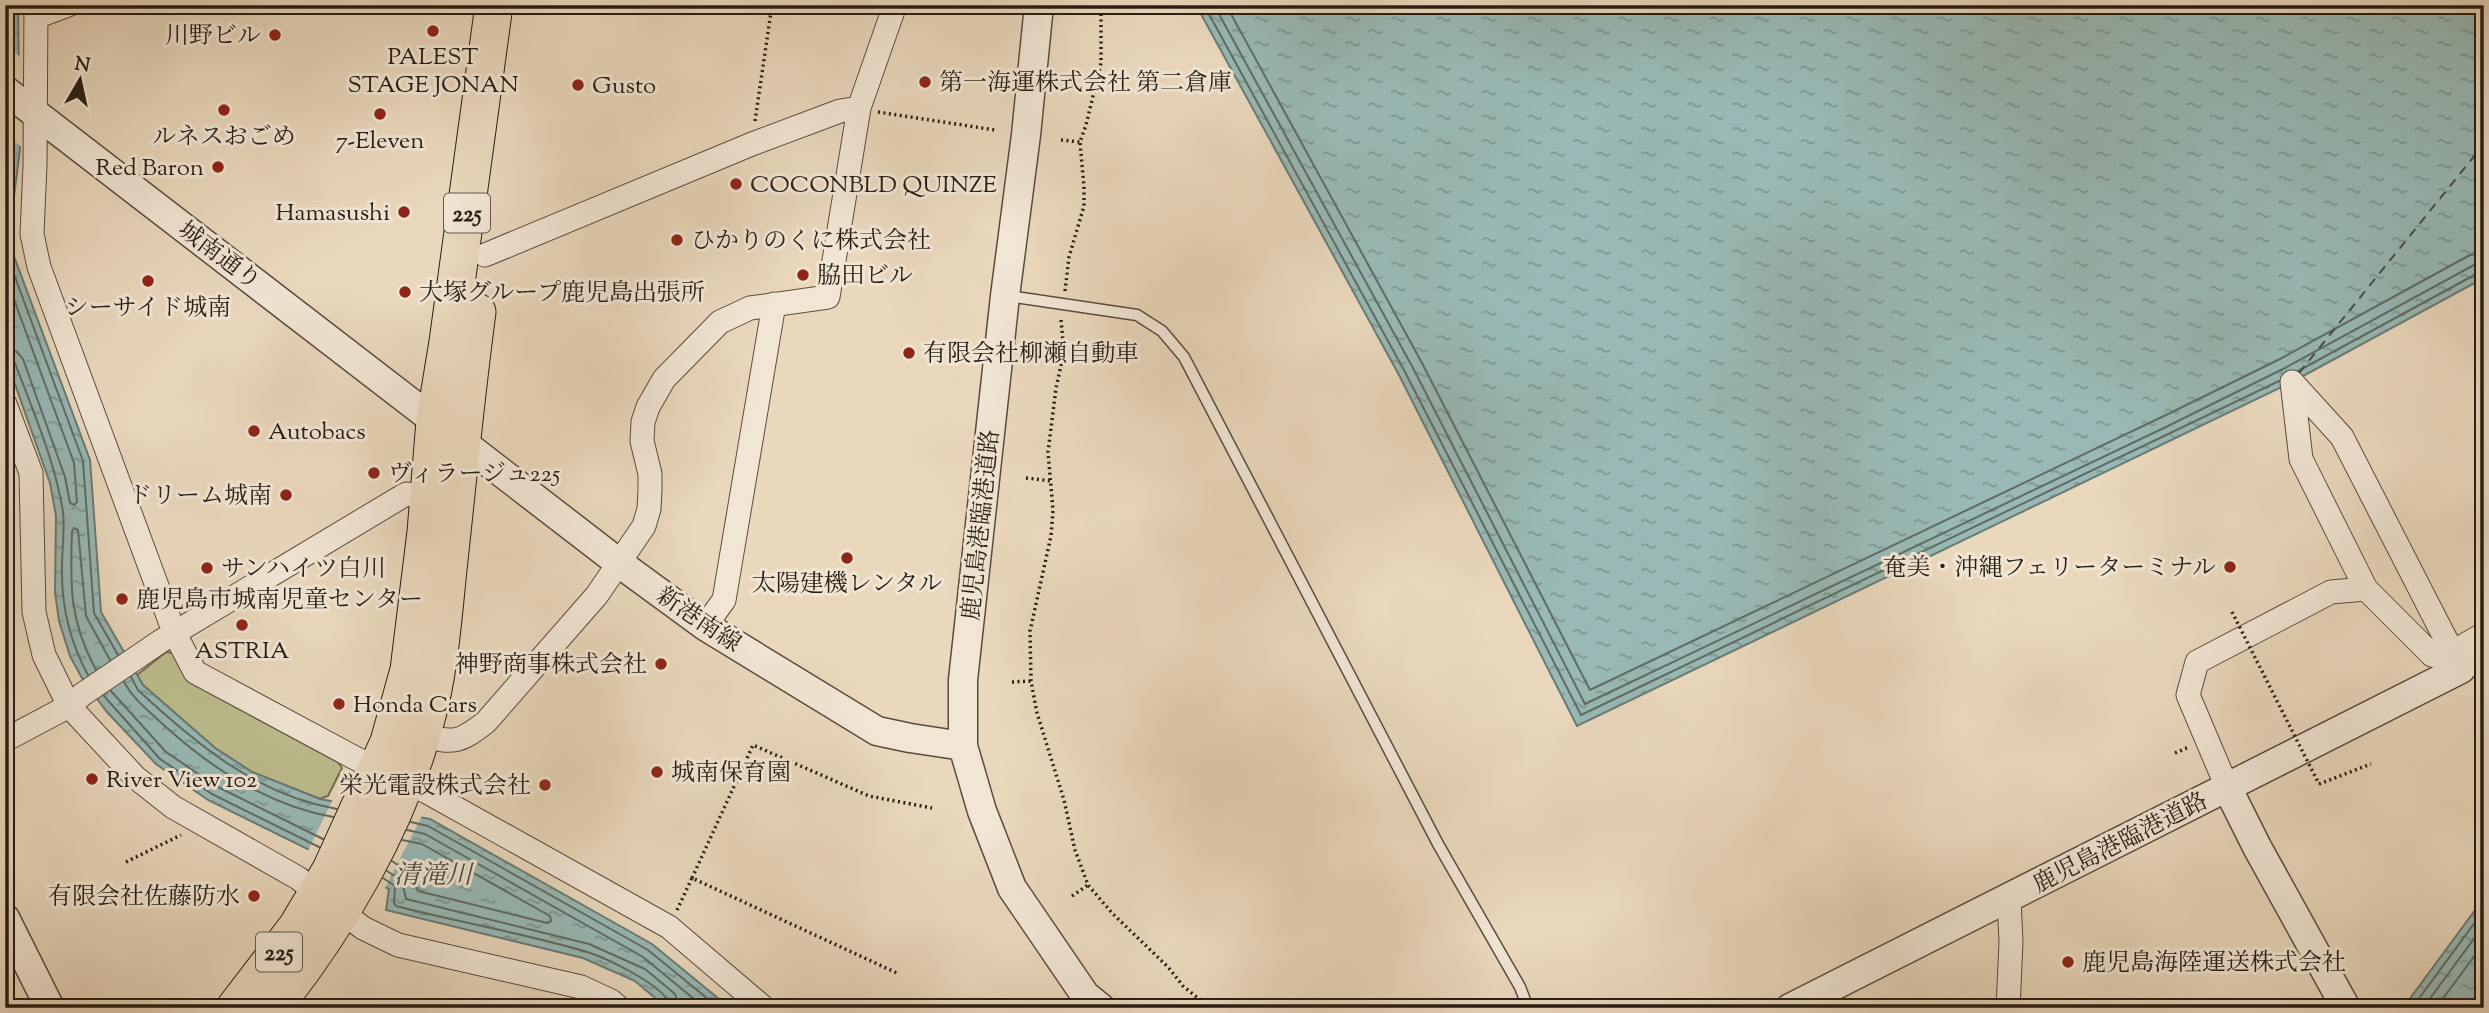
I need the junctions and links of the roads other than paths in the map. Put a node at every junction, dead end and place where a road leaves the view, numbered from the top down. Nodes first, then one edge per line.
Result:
1 (68, 5) edge
2 (494, 5) edge
3 (518, 5) edge
4 (895, 5) edge
5 (1039, 5) edge
6 (36, 11) edge
7 (5, 90) edge
8 (859, 108) junction
9 (32, 110) junction
10 (485, 255) junction
11 (1005, 296) junction
12 (774, 304) junction
13 (5, 404) edge
14 (448, 430) junction
15 (429, 496) junction
16 (619, 563) junction
17 (2366, 589) junction
18 (705, 626) junction
19 (174, 632) junction
20 (2484, 634) edge
21 (2466, 660) edge
22 (77, 700) junction
23 (421, 736) junction
24 (5, 740) edge
25 (963, 746) junction
26 (389, 780) junction
27 (2227, 787) junction
28 (336, 890) junction
29 (2009, 899) junction
30 (5, 918) edge
31 (50, 1008) edge
32 (234, 1008) edge
33 (273, 1008) edge
34 (619, 1008) edge
35 (764, 1008) edge
36 (1101, 1008) edge
37 (1528, 1008) edge
38 (1790, 1008) edge
39 (2008, 1008) edge
40 (2346, 1008) edge

1 - 6 street
2 - 14 highway, 225
3 - 10 highway, 225
4 - 8 street
5 - 11 street, 鹿児島港臨港道路
6 - 9 street
7 - 9 street, 城南通り
8 - 10 street
8 - 12 street
9 - 14 street, 城南通り
9 - 19 street
10 - 14 highway, 225
11 - 25 street, 鹿児島港臨港道路
11 - 37 lane
12 - 16 street
12 - 18 street
13 - 22 street
14 - 15 highway, 225
14 - 16 street, 新港南線
14 - 23 highway, 225
15 - 19 street
15 - 26 highway, 225
16 - 18 street, 新港南線
16 - 23 street
17 - 21 street
17 - 21 street
17 - 27 street
18 - 25 street, 新港南線
19 - 22 street
19 - 26 street
20 - 21 street
21 - 27 street
22 - 24 street
22 - 28 street
23 - 26 highway, 225
25 - 36 street, 鹿児島港臨港道路
26 - 28 highway, 225
26 - 35 street
27 - 29 street, 鹿児島港臨港道路
27 - 40 street, 鹿児島港臨港道路
28 - 32 highway, 225
28 - 33 highway, 225
28 - 34 street
29 - 38 street, 鹿児島港臨港道路
29 - 39 street
30 - 31 street

